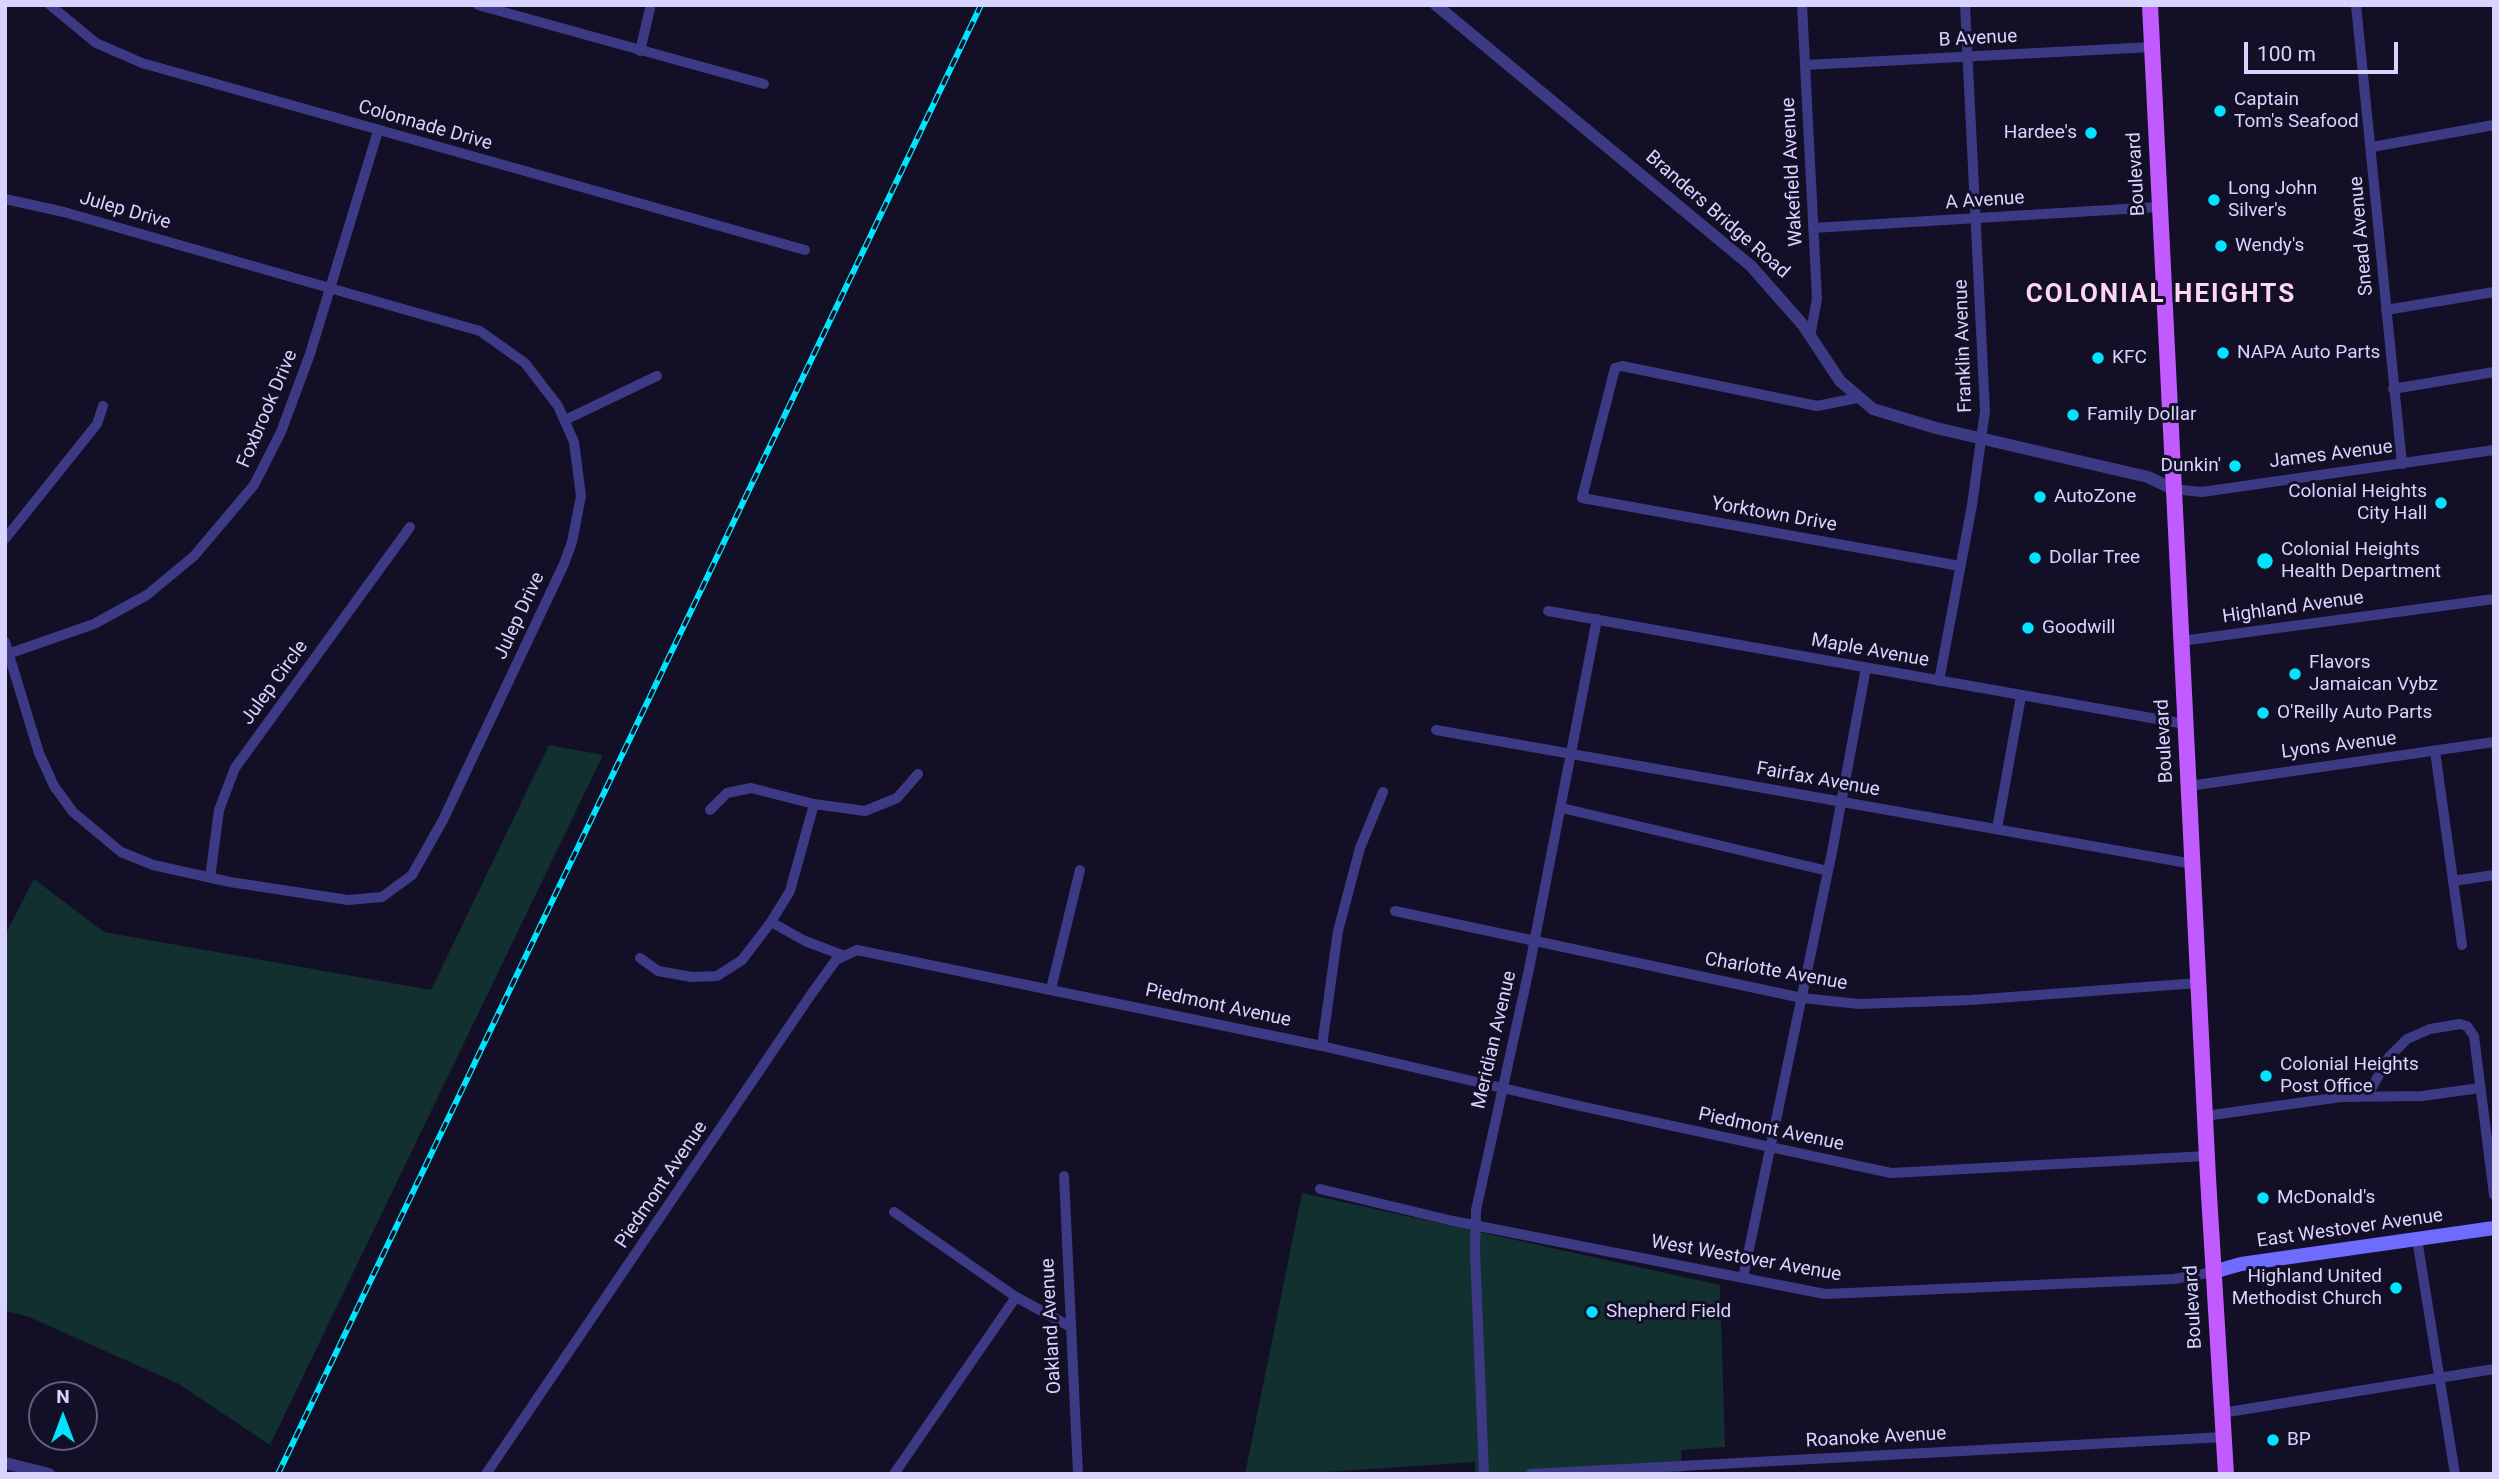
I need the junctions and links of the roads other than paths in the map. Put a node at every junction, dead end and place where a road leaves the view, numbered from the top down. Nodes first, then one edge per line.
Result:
1 (50, 5) edge
2 (478, 5) edge
3 (1436, 5) edge
4 (1802, 5) edge
5 (1965, 5) edge
6 (2150, 5) edge
7 (2356, 5) edge
8 (650, 8) dead end
9 (2152, 47) junction
10 (640, 51) junction
11 (1968, 57) junction
12 (1805, 65) junction
13 (764, 84) dead end
14 (2494, 125) edge
15 (378, 131) junction
16 (2372, 147) junction
17 (5, 199) edge
18 (2159, 207) junction
19 (1976, 220) junction
20 (1813, 228) junction
21 (805, 250) dead end
22 (332, 287) junction
23 (2494, 292) edge
24 (2386, 310) junction
25 (1811, 337) junction
26 (2494, 372) edge
27 (657, 376) dead end
28 (2393, 389) junction
29 (1857, 398) junction
30 (103, 406) dead end
31 (565, 420) junction
32 (1983, 438) junction
33 (2494, 450) edge
34 (2402, 464) junction
35 (2173, 489) junction
36 (410, 527) dead end
37 (5, 539) edge
38 (1960, 566) junction
39 (2494, 598) edge
40 (1548, 611) dead end
41 (1597, 620) junction
42 (2181, 641) junction
43 (5, 642) edge
44 (7, 655) edge
45 (1866, 668) junction
46 (1939, 681) junction
47 (2021, 696) junction
48 (2185, 724) junction
49 (1436, 730) dead end
50 (2494, 742) edge
51 (2435, 751) junction
52 (1572, 754) junction
53 (918, 774) dead end
54 (2189, 786) junction
55 (1384, 792) dead end
56 (1841, 802) junction
57 (814, 804) junction
58 (1562, 808) junction
59 (710, 810) dead end
60 (1997, 830) junction
61 (2193, 864) junction
62 (1080, 870) dead end
63 (1828, 871) junction
64 (2494, 875) edge
65 (210, 878) junction
66 (2453, 881) junction
67 (1395, 911) dead end
68 (771, 922) junction
69 (1534, 941) junction
70 (2462, 945) dead end
71 (842, 955) junction
72 (640, 958) dead end
73 (2199, 983) junction
74 (1051, 989) junction
75 (1802, 998) junction
76 (1322, 1046) junction
77 (1502, 1088) junction
78 (2480, 1088) junction
79 (2367, 1096) junction
80 (2205, 1116) junction
81 (1771, 1148) junction
82 (2207, 1156) junction
83 (1064, 1176) dead end
84 (1320, 1189) dead end
85 (2494, 1195) edge
86 (894, 1212) dead end
87 (1475, 1225) junction
88 (2494, 1228) edge
89 (2417, 1239) junction
90 (2213, 1272) junction
91 (1743, 1278) junction
92 (1017, 1297) junction
93 (1069, 1326) junction
94 (2494, 1369) edge
95 (2440, 1378) junction
96 (2222, 1413) junction
97 (2224, 1437) junction
98 (5, 1463) edge
99 (49, 1474) edge
100 (486, 1474) edge
101 (894, 1474) edge
102 (1078, 1474) edge
103 (1484, 1474) edge
104 (1531, 1474) edge
105 (2227, 1474) edge
106 (2455, 1474) edge

1 - 15 street, Colonnade Drive
2 - 10 street
3 - 25 street, Branders Bridge Road
4 - 12 street, Wakefield Avenue
5 - 11 street, Franklin Avenue
6 - 9 main road, Boulevard
7 - 16 street, Snead Avenue
8 - 10 street
9 - 11 street, B Avenue
9 - 18 main road, Boulevard
10 - 13 street
11 - 12 street, B Avenue
11 - 19 street, Franklin Avenue
12 - 20 street, Wakefield Avenue
14 - 16 street
15 - 21 street, Colonnade Drive
15 - 22 street, Foxbrook Drive
16 - 24 street, Snead Avenue
17 - 22 street, Julep Drive
18 - 19 street, A Avenue
18 - 35 main road, Boulevard
19 - 20 street, A Avenue
19 - 32 street, Franklin Avenue
20 - 25 street, Wakefield Avenue
22 - 31 street, Julep Drive
22 - 44 street, Foxbrook Drive
23 - 24 street
24 - 28 street, Snead Avenue
25 - 29 street, Branders Bridge Road
26 - 28 street
27 - 31 street
28 - 34 street, Snead Avenue
29 - 32 street, Branders Bridge Road
29 - 38 street, Yorktown Drive
30 - 37 street
31 - 65 street, Julep Drive
32 - 35 street, Branders Bridge Road
32 - 38 street, Franklin Avenue
33 - 34 street, James Avenue
34 - 35 street, James Avenue
35 - 42 main road, Boulevard
36 - 65 street, Julep Circle
38 - 46 street, Franklin Avenue
39 - 42 street, Highland Avenue
40 - 41 street, Maple Avenue
41 - 45 street, Maple Avenue
41 - 52 street, Meridian Avenue
42 - 48 main road, Boulevard
43 - 44 street, Julep Drive
44 - 65 street, Julep Drive
45 - 46 street, Maple Avenue
45 - 56 street
46 - 47 street, Maple Avenue
47 - 48 street, Maple Avenue
47 - 60 street
48 - 54 main road, Boulevard
49 - 52 street, Fairfax Avenue
50 - 51 street, Lyons Avenue
51 - 54 street, Lyons Avenue
51 - 66 street
52 - 56 street, Fairfax Avenue
52 - 58 street, Meridian Avenue
53 - 57 street
54 - 61 main road, Boulevard
55 - 76 street
56 - 60 street, Fairfax Avenue
56 - 63 street
57 - 59 street
57 - 68 street
58 - 63 street
58 - 69 street, Meridian Avenue
60 - 61 street, Fairfax Avenue
61 - 73 main road, Boulevard
62 - 74 street
63 - 75 street
64 - 66 street
66 - 70 street
67 - 69 street, Charlotte Avenue
68 - 71 street
68 - 72 street
69 - 75 street, Charlotte Avenue
69 - 77 street, Meridian Avenue
71 - 74 street, Piedmont Avenue
71 - 100 street, Piedmont Avenue
73 - 75 street, Charlotte Avenue
73 - 80 main road, Boulevard
74 - 76 street, Piedmont Avenue
75 - 81 street
76 - 77 street, Piedmont Avenue
77 - 81 street, Piedmont Avenue
77 - 87 street, Meridian Avenue
78 - 79 street
78 - 79 street
78 - 85 street
79 - 80 street
80 - 82 main road, Boulevard
81 - 82 street, Piedmont Avenue
81 - 91 street
82 - 90 main road, Boulevard
83 - 93 street, Oakland Avenue
84 - 87 street, West Westover Avenue
86 - 92 street
87 - 91 street, West Westover Avenue
87 - 103 street, Meridian Avenue
88 - 89 main road, East Westover Avenue
89 - 90 main road, East Westover Avenue
89 - 95 street
90 - 91 street, West Westover Avenue
90 - 96 main road, Boulevard
92 - 93 street
92 - 101 street
93 - 102 street, Oakland Avenue
94 - 95 street
95 - 96 street
95 - 106 street
96 - 97 main road, Boulevard
97 - 104 street, Roanoke Avenue
97 - 105 main road, Boulevard
98 - 99 street

